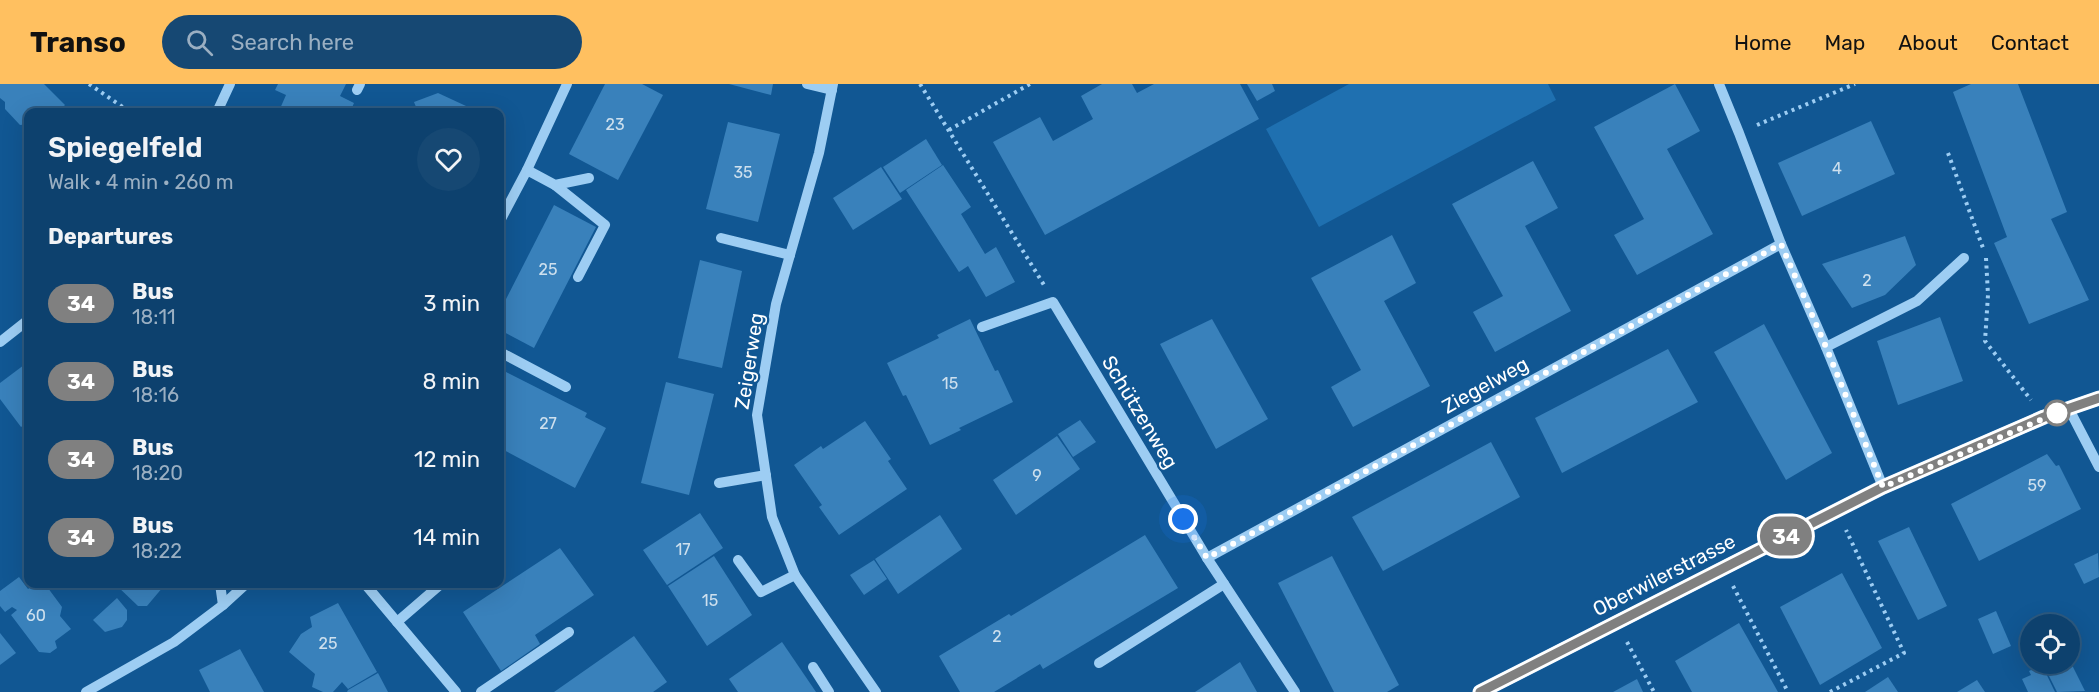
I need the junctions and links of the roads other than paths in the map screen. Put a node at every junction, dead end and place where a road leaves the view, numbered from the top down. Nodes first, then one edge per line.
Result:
1 (230, 84) edge
2 (567, 84) edge
3 (807, 84) edge
4 (1719, 84) edge
5 (833, 87) edge
6 (219, 108) edge
7 (527, 170) junction
8 (588, 178) dead end
9 (555, 185) junction
10 (504, 213) edge
11 (721, 238) dead end
12 (1781, 244) junction
13 (790, 255) junction
14 (1964, 258) dead end
15 (578, 277) dead end
16 (24, 323) edge
17 (982, 327) dead end
18 (0, 342) edge
19 (1826, 347) junction
20 (504, 353) edge
21 (566, 387) dead end
22 (2099, 398) edge
23 (2069, 409) junction
24 (2099, 468) edge
25 (766, 475) junction
26 (719, 483) dead end
27 (1883, 487) junction
28 (1207, 558) junction
29 (738, 560) dead end
30 (795, 576) junction
31 (1224, 584) junction
32 (221, 588) edge
33 (241, 588) edge
34 (368, 588) edge
35 (436, 588) edge
36 (223, 604) junction
37 (397, 622) junction
38 (569, 632) dead end
39 (1100, 663) dead end
40 (813, 667) dead end
41 (86, 692) edge
42 (456, 692) edge
43 (481, 692) edge
44 (829, 692) edge
45 (876, 692) edge
46 (1295, 692) edge
47 (1480, 692) edge

1 - 6 street
2 - 7 street
3 - 5 street
4 - 12 street
5 - 13 street, Zeigerweg
7 - 9 street
7 - 10 street
8 - 9 street
9 - 15 street
11 - 13 street
12 - 19 street
12 - 28 street, Ziegelweg
13 - 25 street, Zeigerweg
14 - 19 street
16 - 18 street
17 - 28 street, Schützenweg
19 - 27 street
20 - 21 street
22 - 23 main road, Oberwilerstrasse
23 - 24 street
23 - 27 main road, Oberwilerstrasse
25 - 26 street
25 - 30 street, Zeigerweg
27 - 47 main road, Oberwilerstrasse
28 - 31 street, Schützenweg
29 - 30 street
30 - 45 street, Zeigerweg
31 - 39 street
31 - 46 street, Schützenweg
32 - 36 street
33 - 36 street
34 - 37 street
35 - 37 street
36 - 41 street
37 - 42 street
38 - 43 street
40 - 44 street

